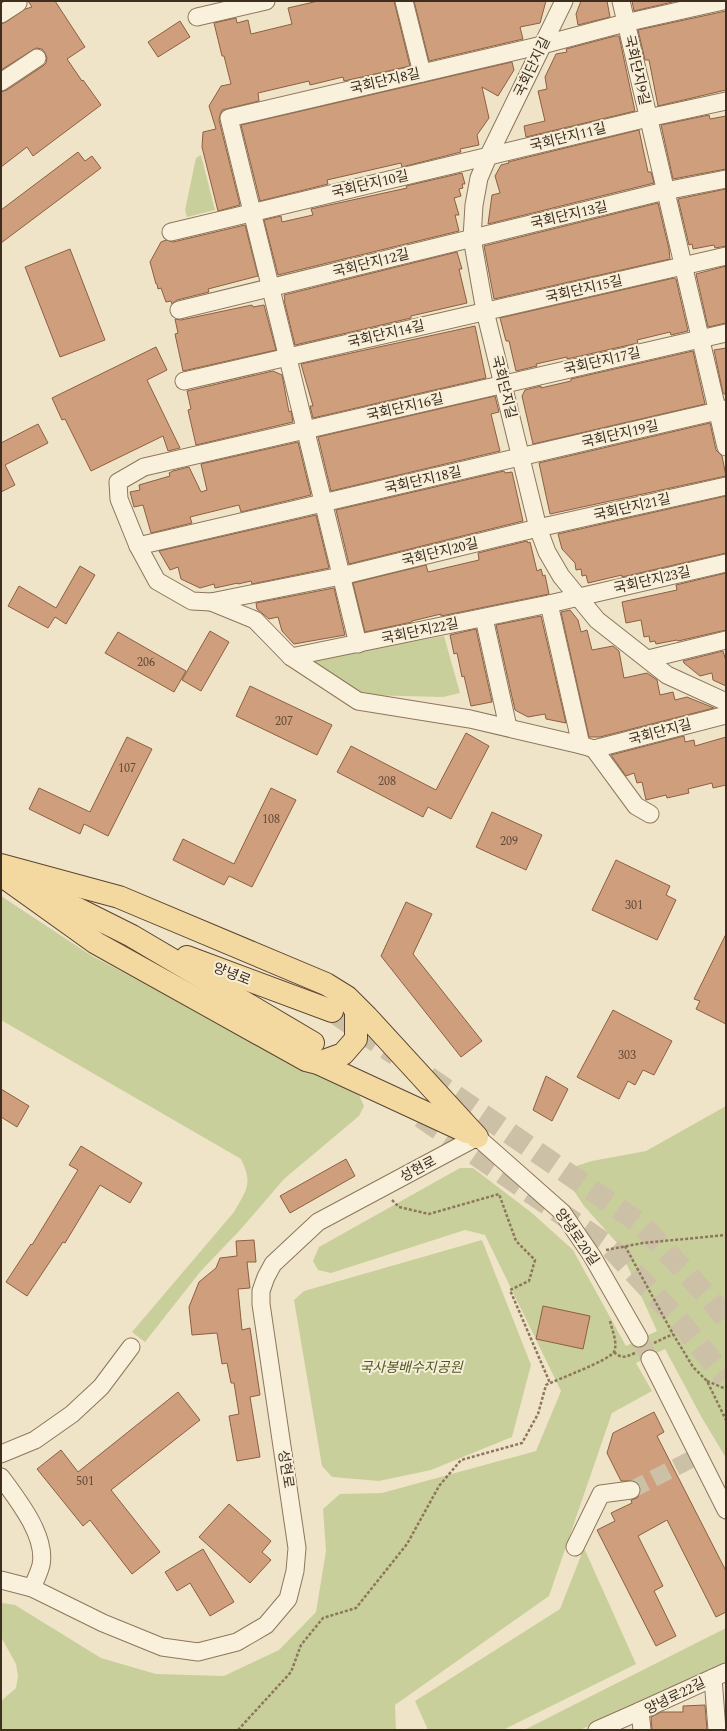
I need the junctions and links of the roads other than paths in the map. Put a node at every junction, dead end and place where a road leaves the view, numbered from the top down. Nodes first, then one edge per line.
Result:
1 (266, 1) edge
2 (404, 1) edge
3 (564, 1) edge
4 (621, 1) edge
5 (724, 1) edge
6 (18, 3) dead end
7 (247, 3) edge
8 (1, 14) edge
9 (197, 16) dead end
10 (626, 23) junction
11 (542, 45) junction
12 (37, 58) dead end
13 (422, 73) junction
14 (1, 82) edge
15 (726, 101) edge
16 (648, 118) junction
17 (488, 157) junction
18 (726, 179) edge
19 (665, 192) junction
20 (252, 212) junction
21 (171, 232) dead end
22 (472, 238) junction
23 (726, 256) edge
24 (683, 266) junction
25 (270, 288) junction
26 (179, 310) dead end
27 (485, 311) junction
28 (726, 333) edge
29 (700, 338) junction
30 (288, 357) junction
31 (184, 381) dead end
32 (504, 385) junction
33 (722, 410) edge
34 (306, 430) junction
35 (726, 447) edge
36 (522, 457) junction
37 (726, 486) edge
38 (324, 503) junction
39 (538, 528) junction
40 (138, 546) junction
41 (726, 563) edge
42 (342, 576) junction
43 (578, 598) junction
44 (211, 602) junction
45 (549, 604) junction
46 (484, 618) junction
47 (726, 640) edge
48 (358, 644) junction
49 (291, 657) junction
50 (648, 659) junction
51 (726, 702) edge
52 (726, 715) edge
53 (508, 727) junction
54 (587, 747) junction
55 (650, 814) dead end
56 (1, 865) edge
57 (1, 870) edge
58 (1, 875) edge
59 (132, 936) junction
60 (340, 1004) junction
61 (316, 1053) junction
62 (477, 1137) junction
63 (639, 1338) tunnel mouth
64 (130, 1347) dead end
65 (650, 1360) tunnel mouth
66 (1, 1454) edge
67 (1, 1477) edge
68 (631, 1490) tunnel mouth
69 (726, 1510) edge
70 (574, 1547) dead end
71 (1, 1580) edge
72 (32, 1588) junction
73 (719, 1675) edge
74 (640, 1711) junction
75 (597, 1730) edge
76 (642, 1730) edge
77 (717, 1730) edge

1 - 7 street
2 - 13 street
3 - 11 street, 국회단지길
4 - 10 street
5 - 10 street, 국회단지9길
6 - 8 street
7 - 9 street
10 - 11 street, 국회단지9길
10 - 16 street, 국회단지9길
11 - 13 street, 국회단지8길
11 - 17 street, 국회단지길
12 - 14 street
13 - 20 street, 국회단지8길
15 - 16 street, 국회단지11길
16 - 17 street, 국회단지11길
16 - 19 street
17 - 20 street, 국회단지10길
17 - 22 street, 국회단지길
18 - 19 street, 국회단지13길
19 - 22 street, 국회단지13길
19 - 24 street
20 - 21 street, 국회단지10길
20 - 25 street
22 - 25 street, 국회단지12길
22 - 27 street, 국회단지길
23 - 24 street, 국회단지15길
24 - 27 street, 국회단지15길
24 - 29 street
25 - 26 street, 국회단지12길
25 - 30 street
27 - 30 street, 국회단지14길
27 - 32 street, 국회단지길
28 - 29 street, 국회단지17길
29 - 32 street, 국회단지17길
29 - 33 street
30 - 31 street, 국회단지14길
30 - 34 street
32 - 34 street, 국회단지16길
32 - 36 street, 국회단지길
33 - 35 street
33 - 36 street, 국회단지19길
34 - 38 street
34 - 40 street, 국회단지16길
36 - 38 street, 국회단지18길
36 - 39 street, 국회단지길
37 - 39 street, 국회단지21길
38 - 40 street, 국회단지18길
38 - 42 street
39 - 42 street, 국회단지20길
39 - 43 street, 국회단지길
40 - 44 street
41 - 43 street, 국회단지23길
42 - 44 street, 국회단지20길
42 - 48 street
43 - 45 street, 국회단지22길
43 - 50 street, 국회단지길
44 - 49 street
45 - 46 street, 국회단지22길
45 - 54 street
46 - 48 street, 국회단지22길
46 - 53 street
47 - 50 street
48 - 49 street, 국회단지22길
49 - 53 street
50 - 51 street, 국회단지길
52 - 54 street, 국회단지길
53 - 54 street
54 - 55 street
56 - 60 main road
57 - 59 main road, 양녕로
58 - 61 main road
59 - 60 main road, 양녕로
59 - 61 main road, 양녕로
60 - 61 main road
60 - 62 main road
61 - 62 main road
62 - 63 street, 양녕로20길
62 - 72 street, 성현로
64 - 66 street
65 - 69 street
67 - 72 street
68 - 70 street
71 - 72 street, 성현로
73 - 74 street, 양녕로22길
73 - 77 street
74 - 75 street
74 - 76 street, 양녕로22길

